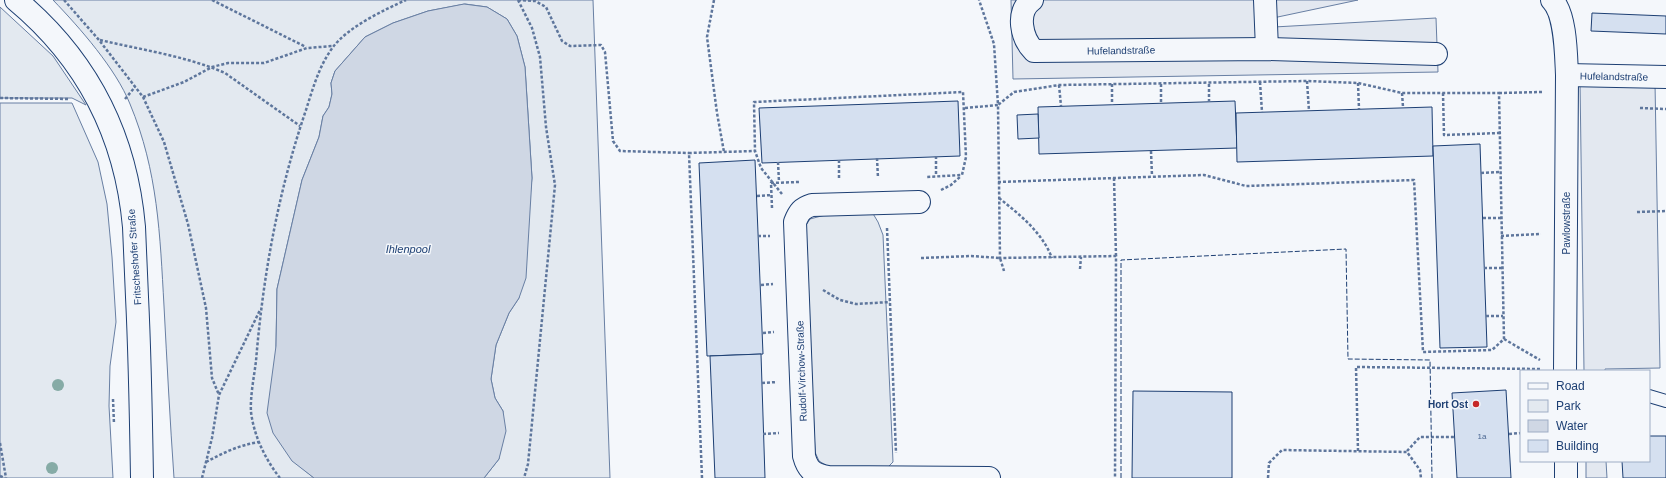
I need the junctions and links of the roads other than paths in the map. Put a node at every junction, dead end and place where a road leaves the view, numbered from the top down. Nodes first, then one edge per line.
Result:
1 (16, 0) edge
2 (1032, 0) edge
3 (1265, 0) edge
4 (1559, 2) edge
5 (1267, 49) junction
6 (1436, 54) dead end
7 (1567, 74) junction
8 (1666, 77) edge
9 (919, 202) dead end
10 (1565, 370) edge
11 (1650, 396) edge
12 (1666, 401) edge
13 (1566, 462) edge
14 (142, 478) edge
15 (897, 478) edge
16 (929, 478) edge
17 (989, 478) edge
18 (1566, 478) edge

1 - 14 street, Fritscheshofer Straße
2 - 5 street, Hufelandstraße
3 - 5 street
4 - 7 street, Hufelandstraße
5 - 6 street, Hufelandstraße
7 - 8 street, Hufelandstraße
7 - 10 street, Pawlowstraße
9 - 15 street, Rudolf-Virchow-Straße
11 - 12 lane
13 - 18 street
15 - 16 street, Rudolf-Virchow-Straße
16 - 17 street, Rudolf-Virchow-Straße

